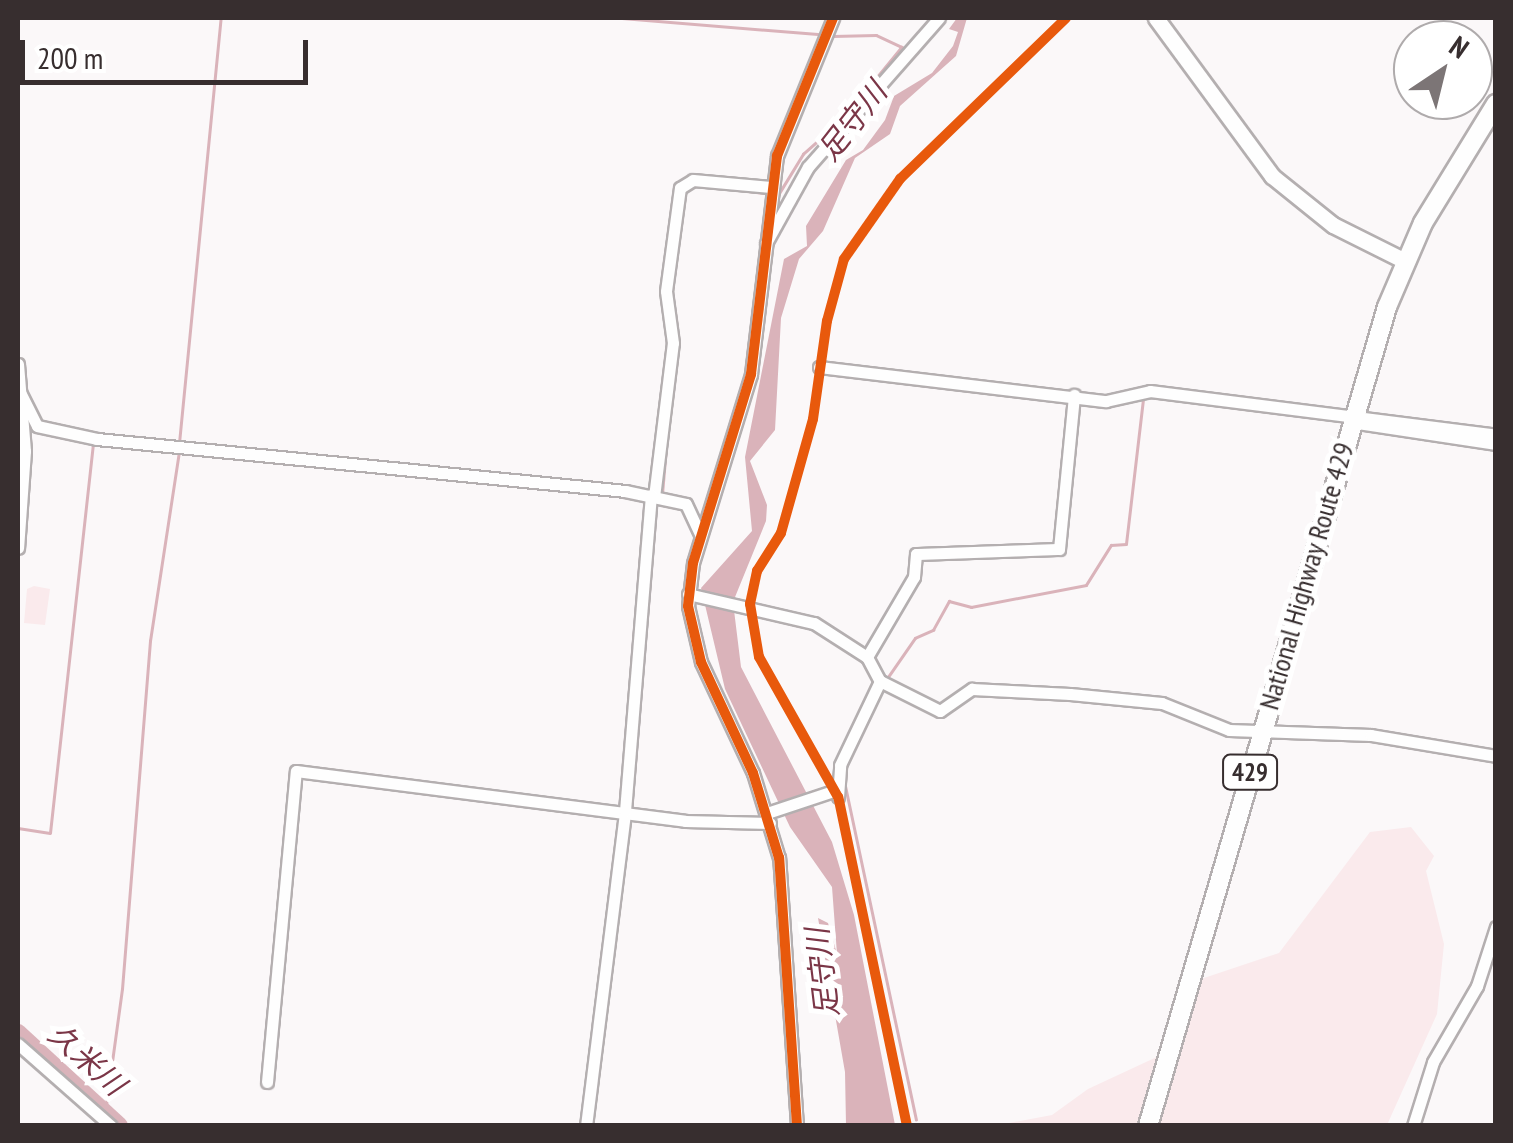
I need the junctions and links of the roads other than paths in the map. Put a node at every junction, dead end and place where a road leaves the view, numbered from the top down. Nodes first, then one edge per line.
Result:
1 (833, 18) edge
2 (939, 18) edge
3 (1156, 18) edge
4 (1488, 120) edge
5 (771, 187) junction
6 (766, 243) junction
7 (1405, 261) junction
8 (18, 364) edge
9 (818, 367) dead end
10 (19, 387) edge
11 (1074, 395) junction
12 (1353, 418) junction
13 (1496, 436) edge
14 (1496, 444) edge
15 (656, 497) junction
16 (701, 536) junction
17 (18, 548) edge
18 (691, 595) junction
19 (867, 657) junction
20 (883, 682) junction
21 (1262, 728) junction
22 (1496, 756) edge
23 (628, 811) junction
24 (770, 816) junction
25 (1496, 927) edge
26 (18, 1044) edge
27 (266, 1082) dead end
28 (111, 1126) edge
29 (586, 1126) edge
30 (797, 1126) edge
31 (1148, 1126) edge
32 (1413, 1126) edge

1 - 5 street
2 - 6 street
3 - 7 main road
4 - 7 highway, National Highway Route 429 / 429
5 - 6 street
5 - 15 street
6 - 16 street
7 - 12 highway, National Highway Route 429 / 429
8 - 10 street
9 - 11 street
10 - 15 street
10 - 17 street
11 - 12 street
11 - 19 street
12 - 13 street
12 - 14 street
12 - 21 highway, National Highway Route 429 / 429
15 - 16 street
15 - 23 street
16 - 18 street
18 - 19 street
18 - 24 street
19 - 20 street
20 - 21 street
20 - 24 street
21 - 22 street
21 - 31 highway, National Highway Route 429 / 429
23 - 24 street
23 - 27 street
23 - 29 street
24 - 30 street
25 - 32 street
26 - 28 street

